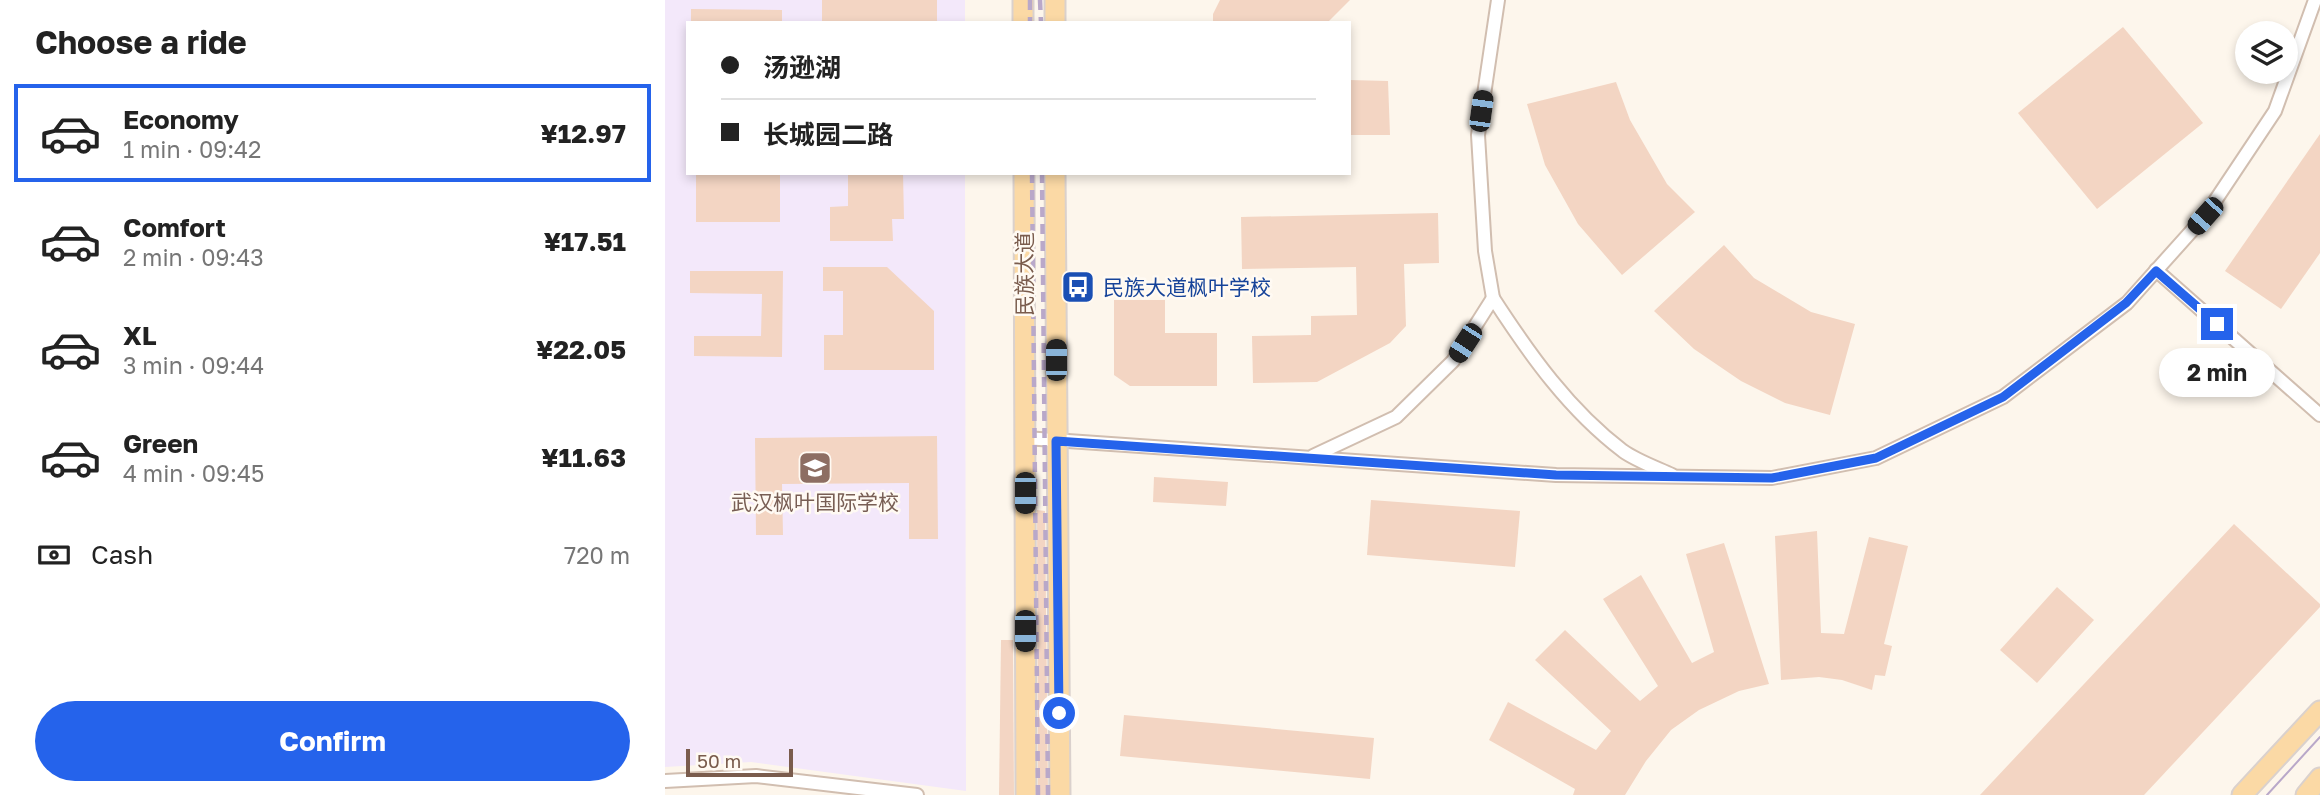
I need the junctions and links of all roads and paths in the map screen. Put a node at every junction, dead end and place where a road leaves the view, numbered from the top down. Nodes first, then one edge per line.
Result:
1 (1023, 0) edge
2 (1055, 0) edge
3 (1498, 0) edge
4 (2315, 0) edge
5 (1023, 21) edge
6 (1055, 21) edge
7 (1024, 175) edge
8 (1055, 175) edge
9 (2156, 271) junction
10 (1493, 298) junction
11 (2320, 415) edge
12 (1025, 439) junction
13 (1056, 441) junction
14 (1309, 458) junction
15 (1675, 477) junction
16 (2320, 711) edge
17 (2320, 779) edge
18 (665, 781) edge
19 (917, 795) edge
20 (1026, 795) edge
21 (1060, 795) edge
22 (2242, 795) edge
23 (2306, 795) edge

1 - 5 main road
2 - 6 main road
3 - 10 street
4 - 9 street
7 - 12 main road, 民族大道
8 - 13 main road, 民族大道
9 - 11 street
9 - 15 street
10 - 14 street
10 - 15 street
12 - 13 street
12 - 20 main road, 民族大道
13 - 14 street
13 - 21 main road, 民族大道
14 - 15 street
16 - 22 main road
17 - 23 main road
18 - 19 street

